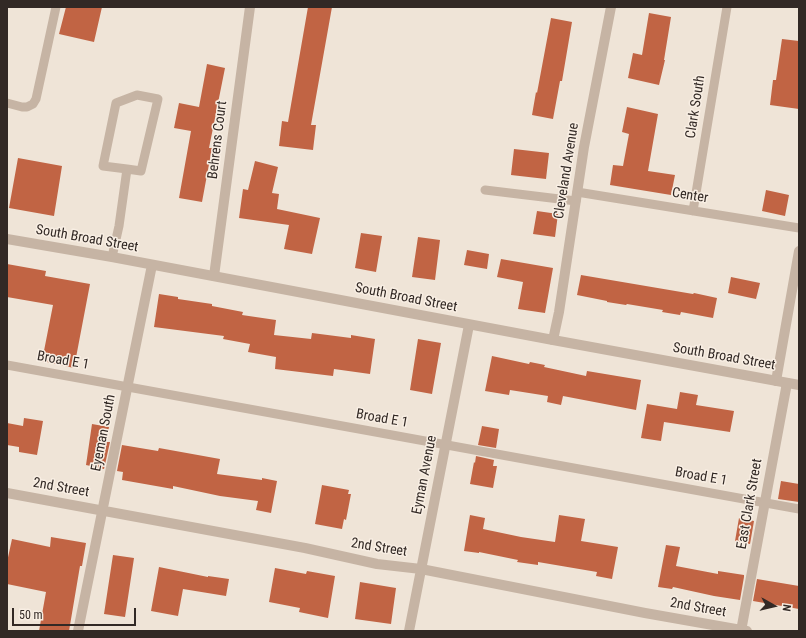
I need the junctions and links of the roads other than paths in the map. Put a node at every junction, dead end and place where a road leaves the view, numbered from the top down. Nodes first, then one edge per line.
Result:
1 (56, 7) edge
2 (250, 7) edge
3 (611, 7) edge
4 (727, 7) edge
5 (7, 103) edge
6 (127, 169) junction
7 (486, 190) dead end
8 (576, 197) junction
9 (693, 211) junction
10 (799, 228) edge
11 (7, 238) edge
12 (799, 251) edge
13 (112, 257) junction
14 (152, 265) junction
15 (214, 276) junction
16 (469, 325) junction
17 (553, 340) junction
18 (7, 365) edge
19 (776, 381) junction
20 (787, 383) junction
21 (799, 385) edge
22 (127, 387) junction
23 (445, 445) junction
24 (7, 493) edge
25 (765, 503) junction
26 (799, 509) edge
27 (103, 510) junction
28 (421, 569) junction
29 (78, 631) edge
30 (409, 631) edge
31 (743, 631) edge

1 - 5 lane
2 - 15 street, Behrens Court
3 - 8 street, Cleveland Avenue
4 - 9 lane, Clark South
6 - 6 lane
6 - 13 lane
7 - 8 lane, Center
8 - 9 lane, Center
8 - 17 street, Cleveland Avenue
9 - 10 lane, Center
11 - 13 street, South Broad Street
12 - 19 street
13 - 14 street, South Broad Street
14 - 15 street, South Broad Street
14 - 22 street, Eyeman South
15 - 16 street, South Broad Street
16 - 17 street, South Broad Street
16 - 23 street, Eyman Avenue
17 - 19 street, South Broad Street
18 - 22 lane, Broad E 1
19 - 20 street, South Broad Street
20 - 21 street, South Broad Street
20 - 25 street, East Clark Street
22 - 23 lane, Broad E 1
22 - 27 street, Eyeman South
23 - 25 lane, Broad E 1
23 - 28 street, Eyman Avenue
24 - 27 street, 2nd Street
25 - 26 lane, Broad E 1
25 - 31 street, East Clark Street
27 - 28 street, 2nd Street
27 - 29 street, Eyeman South
28 - 30 street, Eyman Avenue
28 - 31 street, 2nd Street

